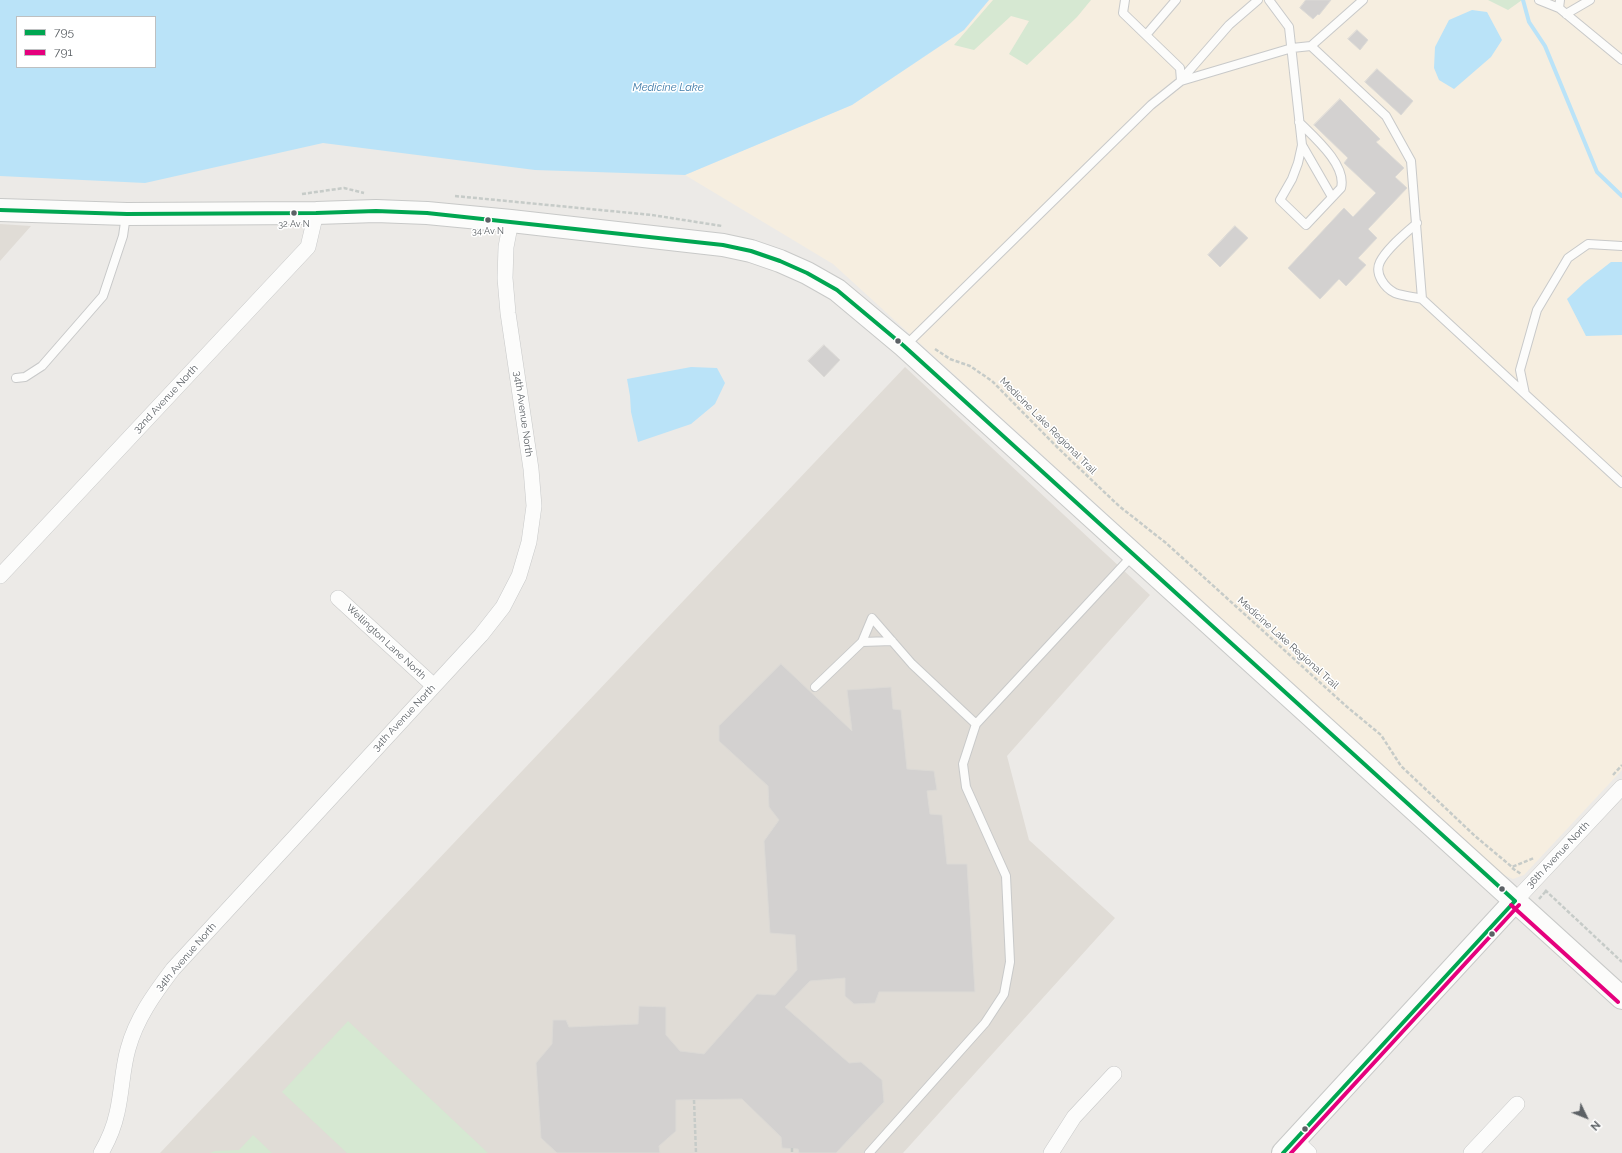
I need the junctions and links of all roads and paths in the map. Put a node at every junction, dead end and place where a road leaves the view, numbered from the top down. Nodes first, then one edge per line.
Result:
1 (1125, 0) edge
2 (1176, 0) edge
3 (1258, 0) edge
4 (1269, 0) edge
5 (1363, 0) edge
6 (1539, 0) edge
7 (1590, 0) edge
8 (1559, 4) edge
9 (1566, 14) junction
10 (1146, 35) junction
11 (1312, 46) junction
12 (1292, 48) junction
13 (1622, 60) edge
14 (1181, 81) junction
15 (1299, 122) junction
16 (1302, 145) junction
17 (1332, 197) junction
18 (0, 210) edge
19 (316, 213) junction
20 (126, 214) junction
21 (511, 221) junction
22 (1417, 223) junction
23 (1622, 246) edge
24 (1422, 299) junction
25 (904, 346) junction
26 (933, 347) dead end
27 (16, 378) dead end
28 (1526, 394) junction
29 (1622, 483) edge
30 (1134, 554) junction
31 (0, 576) edge
32 (338, 598) dead end
33 (892, 641) junction
34 (862, 642) junction
35 (434, 686) junction
36 (815, 687) dead end
37 (976, 724) junction
38 (1622, 765) edge
39 (1616, 782) edge
40 (1537, 854) dead end
41 (1512, 867) junction
42 (1534, 882) junction
43 (1514, 901) junction
44 (1622, 962) edge
45 (1622, 998) edge
46 (1114, 1074) dead end
47 (694, 1100) dead end
48 (1516, 1104) dead end
49 (792, 1148) dead end
50 (1296, 1149) edge
51 (101, 1153) edge
52 (696, 1153) edge
53 (792, 1153) edge
54 (869, 1153) edge
55 (1051, 1153) edge
56 (1471, 1153) edge

1 - 10 lane
2 - 10 lane
3 - 14 lane
4 - 12 lane
5 - 11 lane
6 - 8 lane
7 - 9 lane
8 - 9 lane
9 - 13 lane
10 - 14 lane
11 - 12 lane
11 - 22 lane
12 - 14 lane
12 - 15 lane
14 - 25 lane
15 - 16 lane
15 - 17 lane
16 - 17 lane
16 - 17 lane
18 - 20 street
19 - 20 street
19 - 21 street
19 - 31 street, 32nd Avenue North
20 - 27 lane
21 - 25 street
21 - 35 street, 34th Avenue North
22 - 24 lane
22 - 24 lane
23 - 28 lane
24 - 28 lane
25 - 30 street
26 - 41 path, Medicine Lake Regional Trail
28 - 29 lane
30 - 37 lane
30 - 43 street
32 - 35 street, Wellington Lane North
33 - 34 lane
33 - 34 lane
33 - 37 lane
34 - 36 lane
35 - 51 street, 34th Avenue North
37 - 54 lane
38 - 39 path
39 - 42 street, 36th Avenue North
40 - 41 path
41 - 42 path, Medicine Lake Regional Trail
42 - 43 street, 36th Avenue North
42 - 44 path, Medicine Lake Regional Trail
43 - 45 street
43 - 50 street, 36th Avenue North
46 - 55 street
47 - 52 path
48 - 56 street
49 - 53 path

